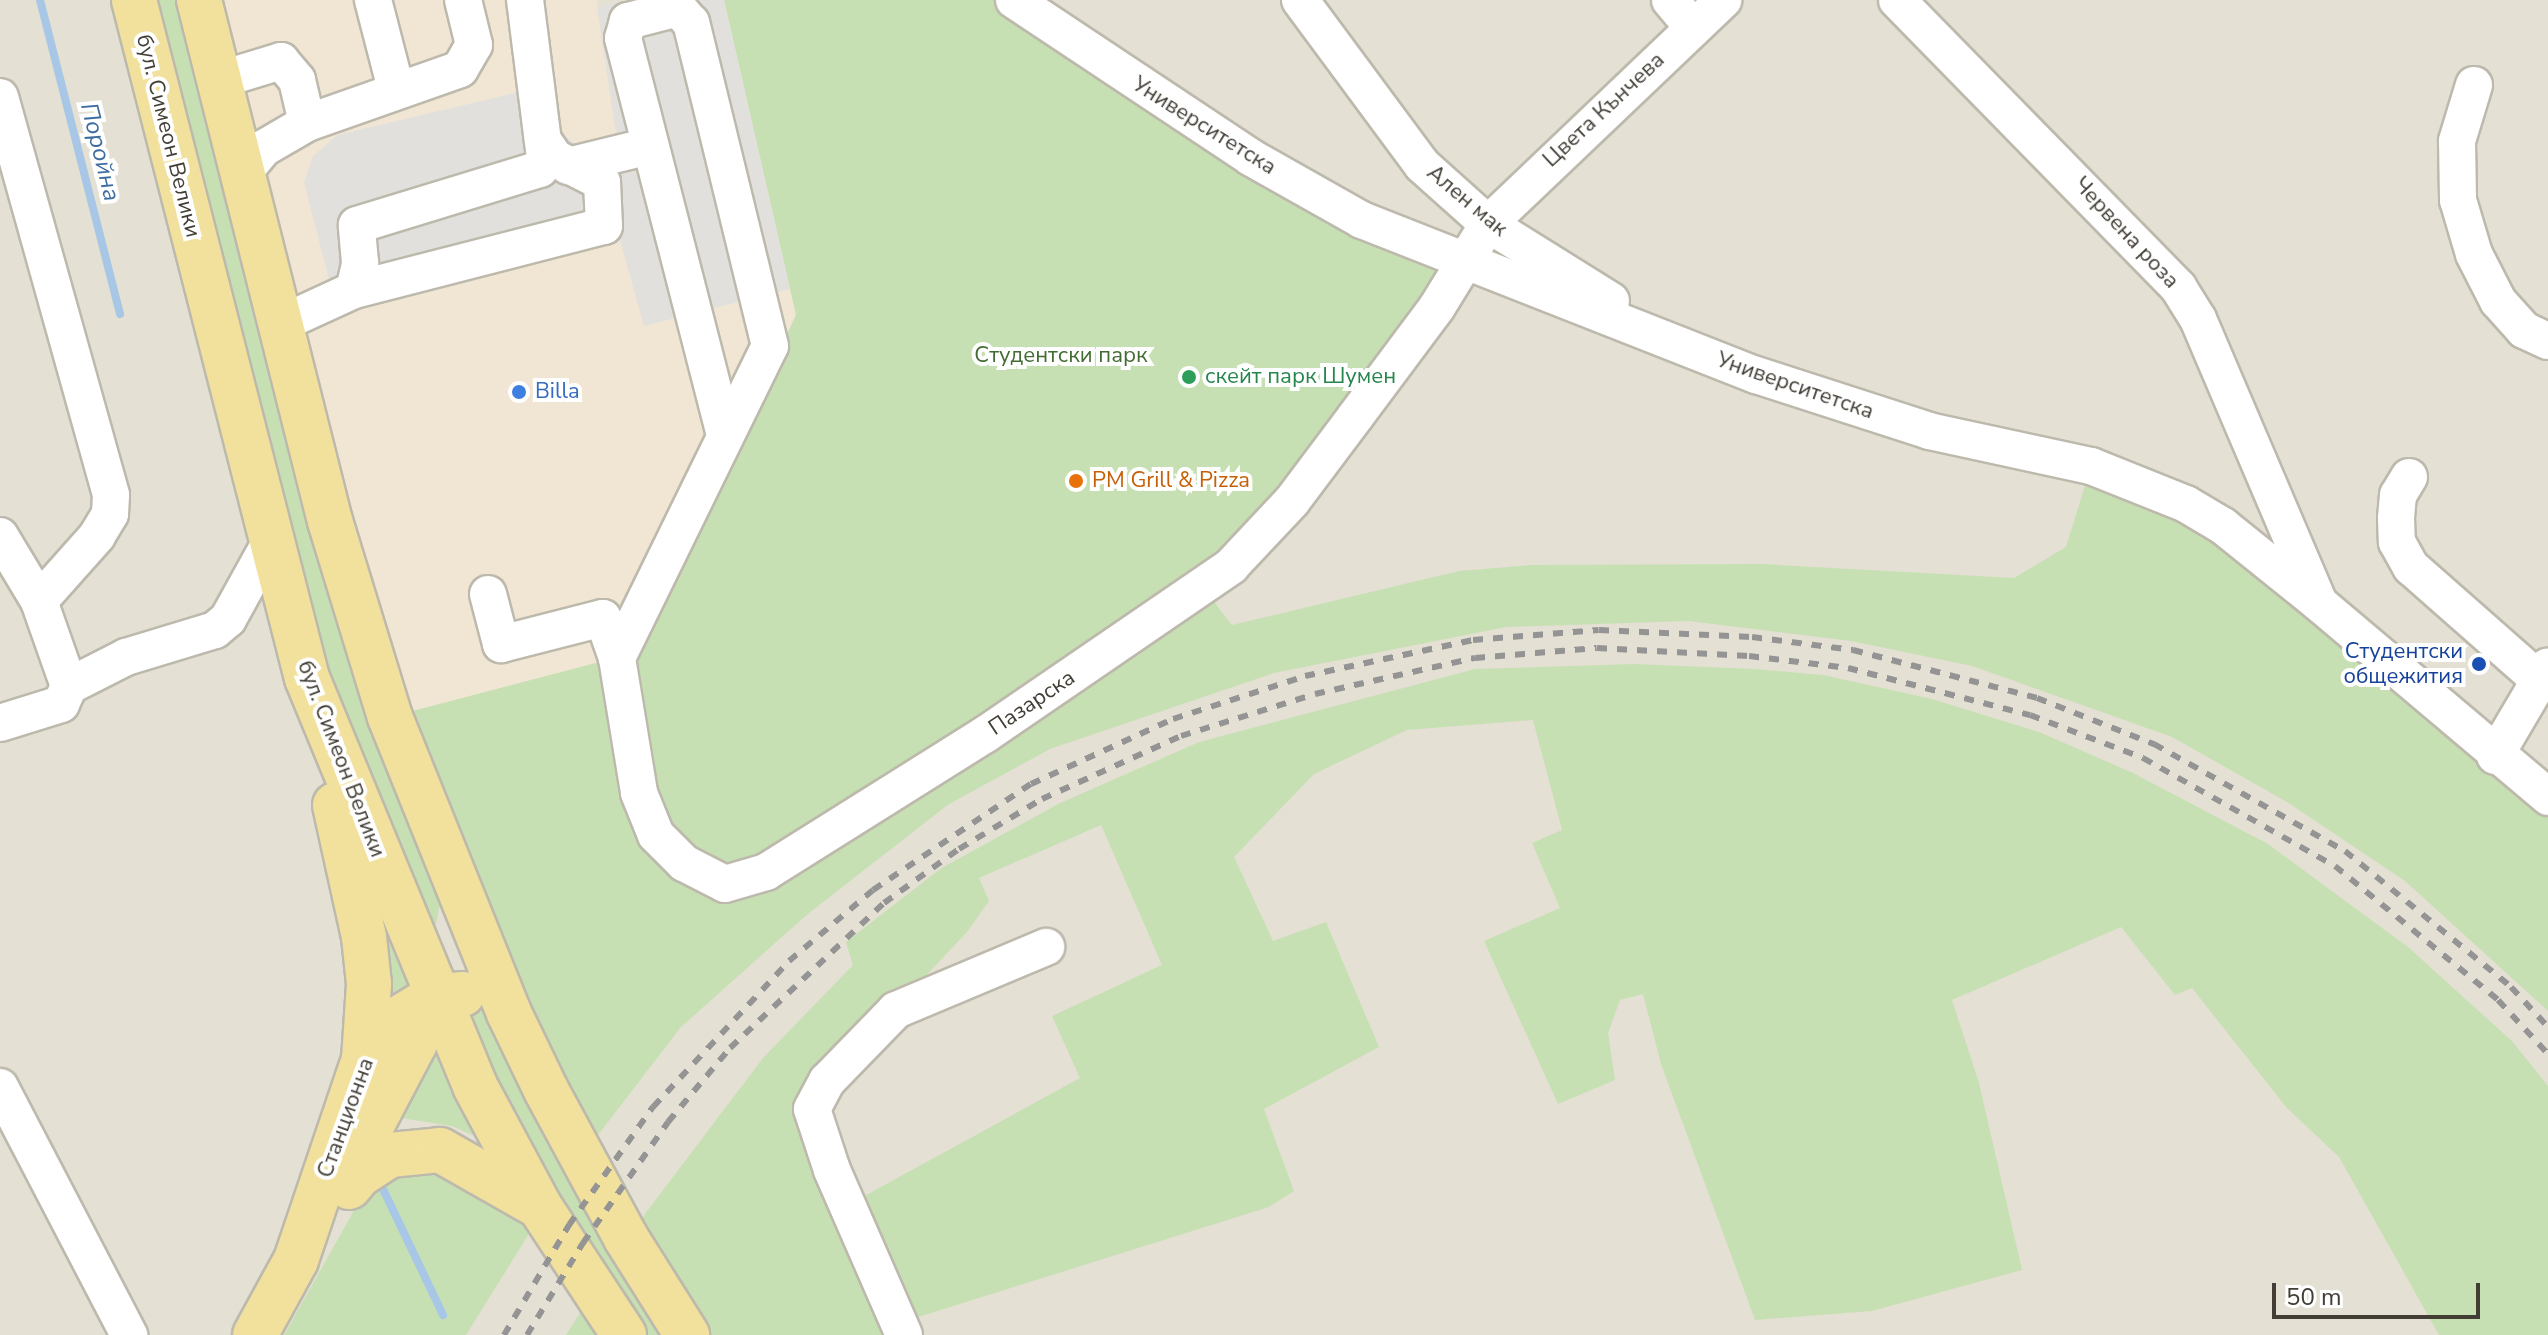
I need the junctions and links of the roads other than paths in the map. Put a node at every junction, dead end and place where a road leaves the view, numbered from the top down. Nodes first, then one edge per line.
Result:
1 (134, 0) edge
2 (199, 0) edge
3 (373, 0) edge
4 (463, 0) edge
5 (525, 0) edge
6 (1014, 0) edge
7 (1300, 0) edge
8 (1723, 0) edge
9 (1897, 0) edge
10 (1681, 14) edge
11 (219, 80) junction
12 (2474, 85) dead end
13 (396, 89) junction
14 (0, 97) edge
15 (307, 123) junction
16 (543, 140) junction
17 (650, 146) junction
18 (568, 166) junction
19 (242, 174) junction
20 (1488, 224) junction
21 (1466, 262) junction
22 (354, 290) junction
23 (280, 324) junction
24 (2548, 341) edge
25 (1684, 347) junction
26 (725, 436) junction
27 (2409, 477) dead end
28 (0, 536) edge
29 (271, 541) junction
30 (488, 594) dead end
31 (39, 601) junction
32 (2320, 604) junction
33 (617, 658) junction
34 (2542, 672) edge
35 (307, 678) junction
36 (69, 686) junction
37 (0, 723) edge
38 (2495, 756) junction
39 (2548, 797) edge
40 (448, 865) junction
41 (1046, 947) dead end
42 (434, 997) junction
43 (509, 1013) junction
44 (364, 1059) junction
45 (0, 1087) edge
46 (540, 1207) junction
47 (296, 1260) junction
48 (129, 1335) edge
49 (255, 1335) edge
50 (624, 1335) edge
51 (687, 1335) edge
52 (904, 1335) edge

1 - 29 main road, бул. Симеон Велики
2 - 11 main road
3 - 13 street
4 - 13 street
5 - 16 street
6 - 21 street, Университетска
7 - 20 street, Ален мак
8 - 10 street, Цвета Кънчева
9 - 32 street, Червена роза
10 - 20 street, Цвета Кънчева
11 - 15 street
11 - 19 main road
12 - 24 street
13 - 15 street
14 - 31 street
15 - 19 street
16 - 18 street
16 - 22 street
17 - 18 street
17 - 26 street
17 - 26 street
18 - 22 street
19 - 23 main road
20 - 21 street, Цвета Кънчева
20 - 25 street, Ален мак
21 - 25 street, Университетска
21 - 33 street, Пазарска
22 - 23 street
23 - 40 main road
25 - 32 street, Университетска
26 - 33 street
27 - 34 street
28 - 31 street
29 - 35 main road, бул. Симеон Велики
29 - 36 street
30 - 33 street, Пазарска
31 - 36 street
32 - 38 street, Университетска
34 - 38 street
35 - 42 main road, бул. Симеон Велики
35 - 44 main road
36 - 37 street
38 - 39 street, Университетска
40 - 42 main road
40 - 43 main road
41 - 52 street
42 - 43 main road
42 - 44 main road, Станционна
42 - 46 main road, бул. Симеон Велики
42 - 47 main road
43 - 51 main road
44 - 47 main road, Станционна
45 - 48 street
46 - 47 main road
46 - 50 main road, бул. Симеон Велики
47 - 49 main road, Станционна

